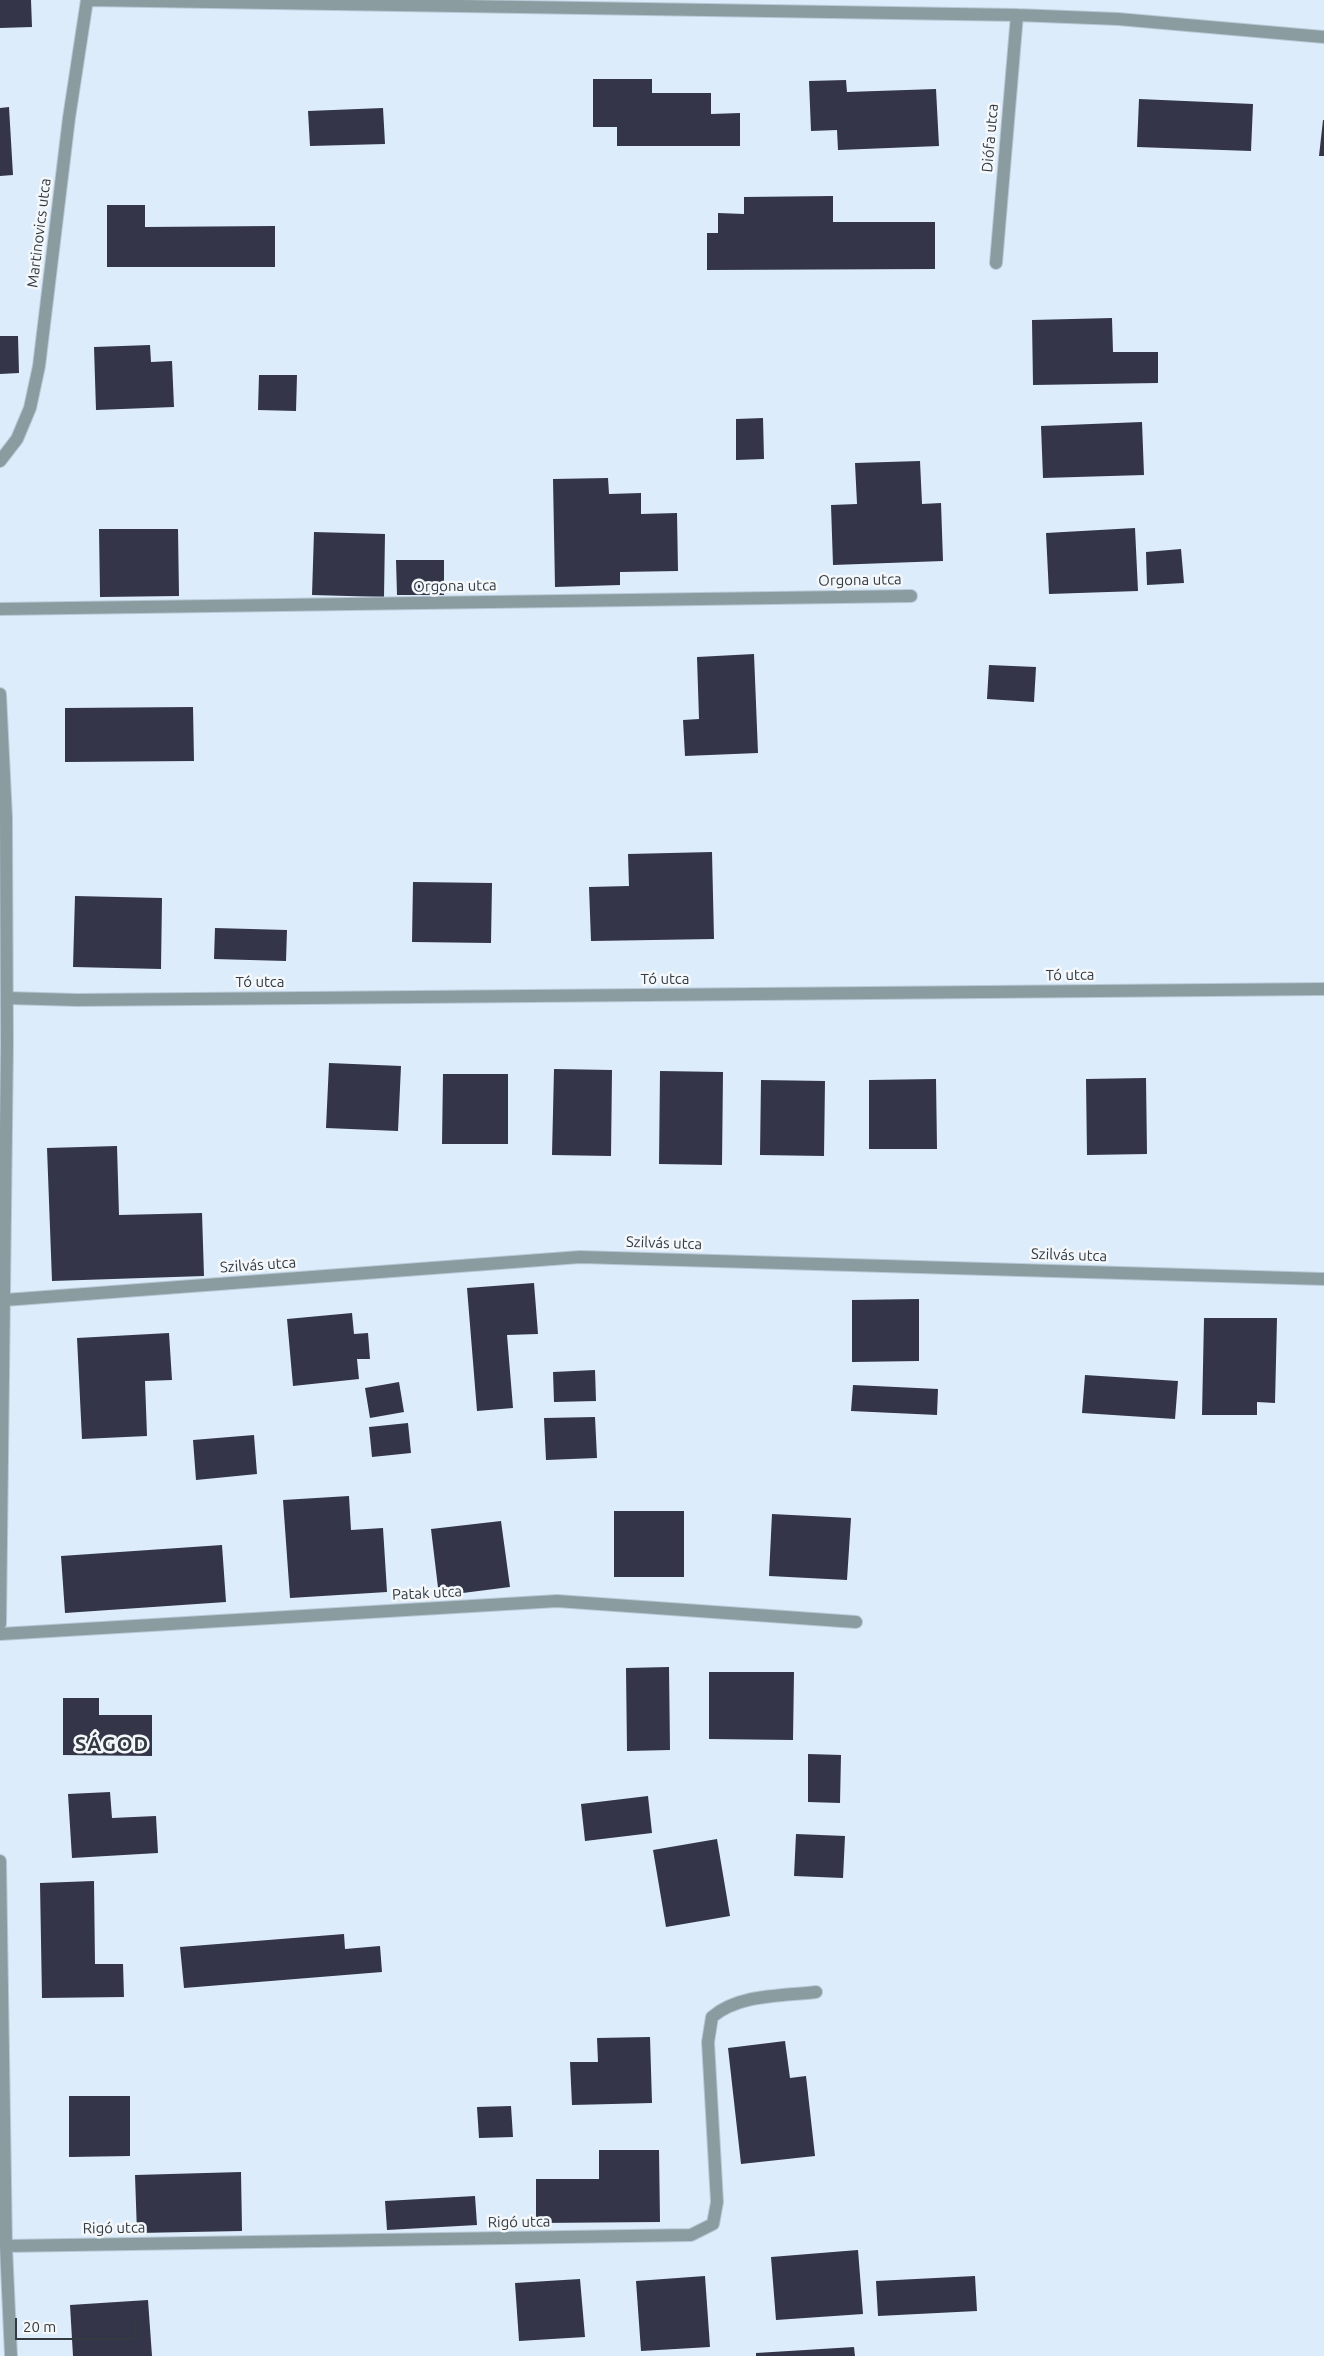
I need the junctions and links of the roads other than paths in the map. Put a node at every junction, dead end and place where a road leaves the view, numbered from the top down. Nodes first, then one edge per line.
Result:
1 (87, 0) edge
2 (1017, 15) junction
3 (1324, 37) edge
4 (996, 263) dead end
5 (0, 461) edge
6 (911, 596) dead end
7 (0, 609) edge
8 (0, 694) edge
9 (1324, 989) edge
10 (6, 998) junction
11 (4, 1045) edge
12 (1324, 1279) edge
13 (5, 1300) junction
14 (856, 1622) dead end
15 (0, 1624) edge
16 (0, 1634) edge
17 (0, 1860) edge
18 (816, 1992) dead end
19 (6, 2246) junction
20 (12, 2356) edge

1 - 2 street
1 - 5 street, Martinovics utca
2 - 3 street
2 - 4 street, Diófa utca
6 - 7 street, Orgona utca
8 - 10 street
9 - 10 street, Tó utca
10 - 11 street
11 - 13 street
12 - 13 street, Szilvás utca
13 - 15 street
14 - 16 street, Patak utca
17 - 19 street
18 - 19 street, Rigó utca
19 - 20 street

